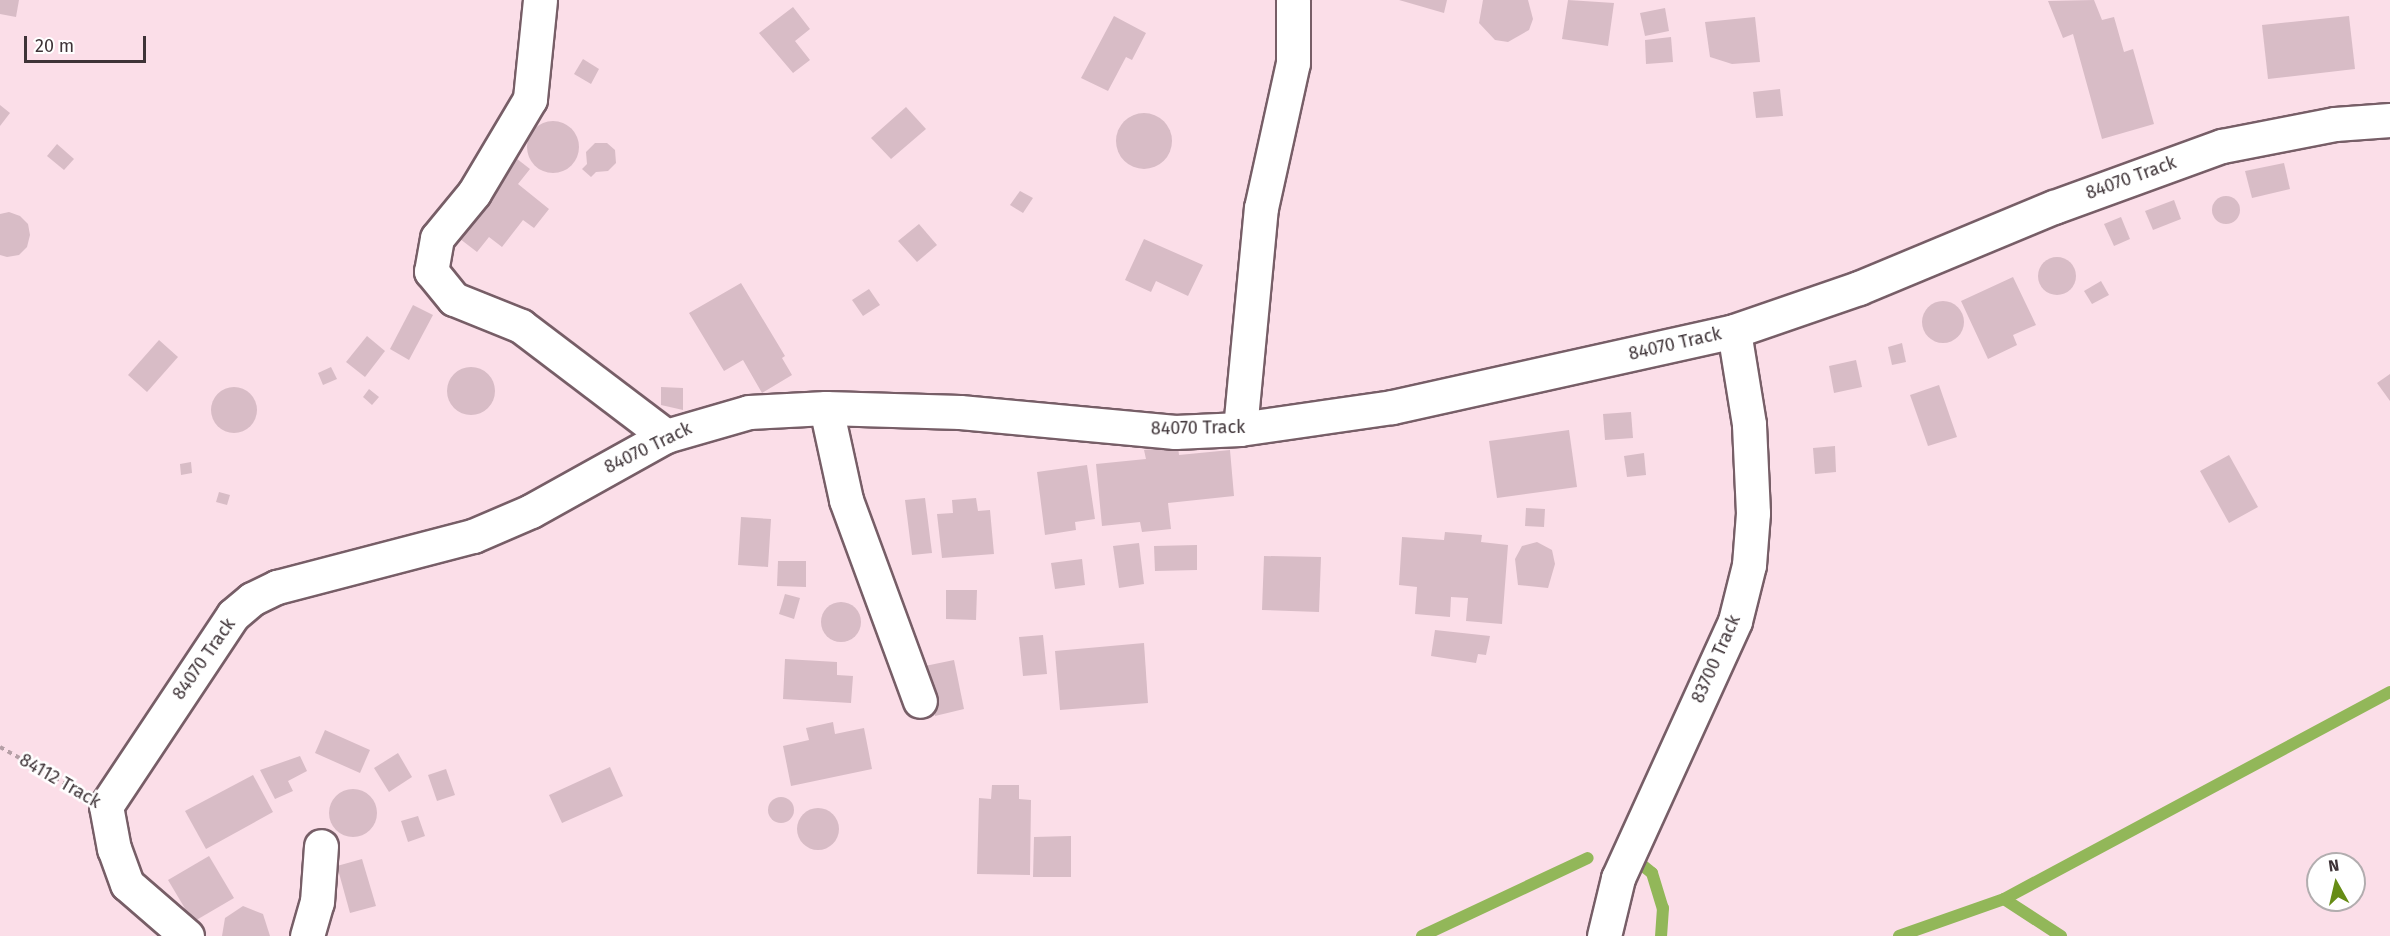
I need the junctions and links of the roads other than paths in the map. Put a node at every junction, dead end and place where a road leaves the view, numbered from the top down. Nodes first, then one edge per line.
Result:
1 (540, 0) edge
2 (1293, 0) edge
3 (2390, 120) edge
4 (1734, 331) junction
5 (826, 408) junction
6 (1240, 429) junction
7 (666, 436) junction
8 (920, 700) dead end
9 (106, 806) joint
10 (321, 846) dead end
11 (188, 936) edge
12 (307, 936) edge
13 (1604, 936) edge

1 - 7 street
2 - 6 street
3 - 4 street, 84070 Track
4 - 6 street, 84070 Track
4 - 13 street, 83700 Track
5 - 6 street, 84070 Track
5 - 7 street, 84070 Track
5 - 8 street
7 - 9 street, 84070 Track
9 - 11 street, 84112 Track
10 - 12 street

